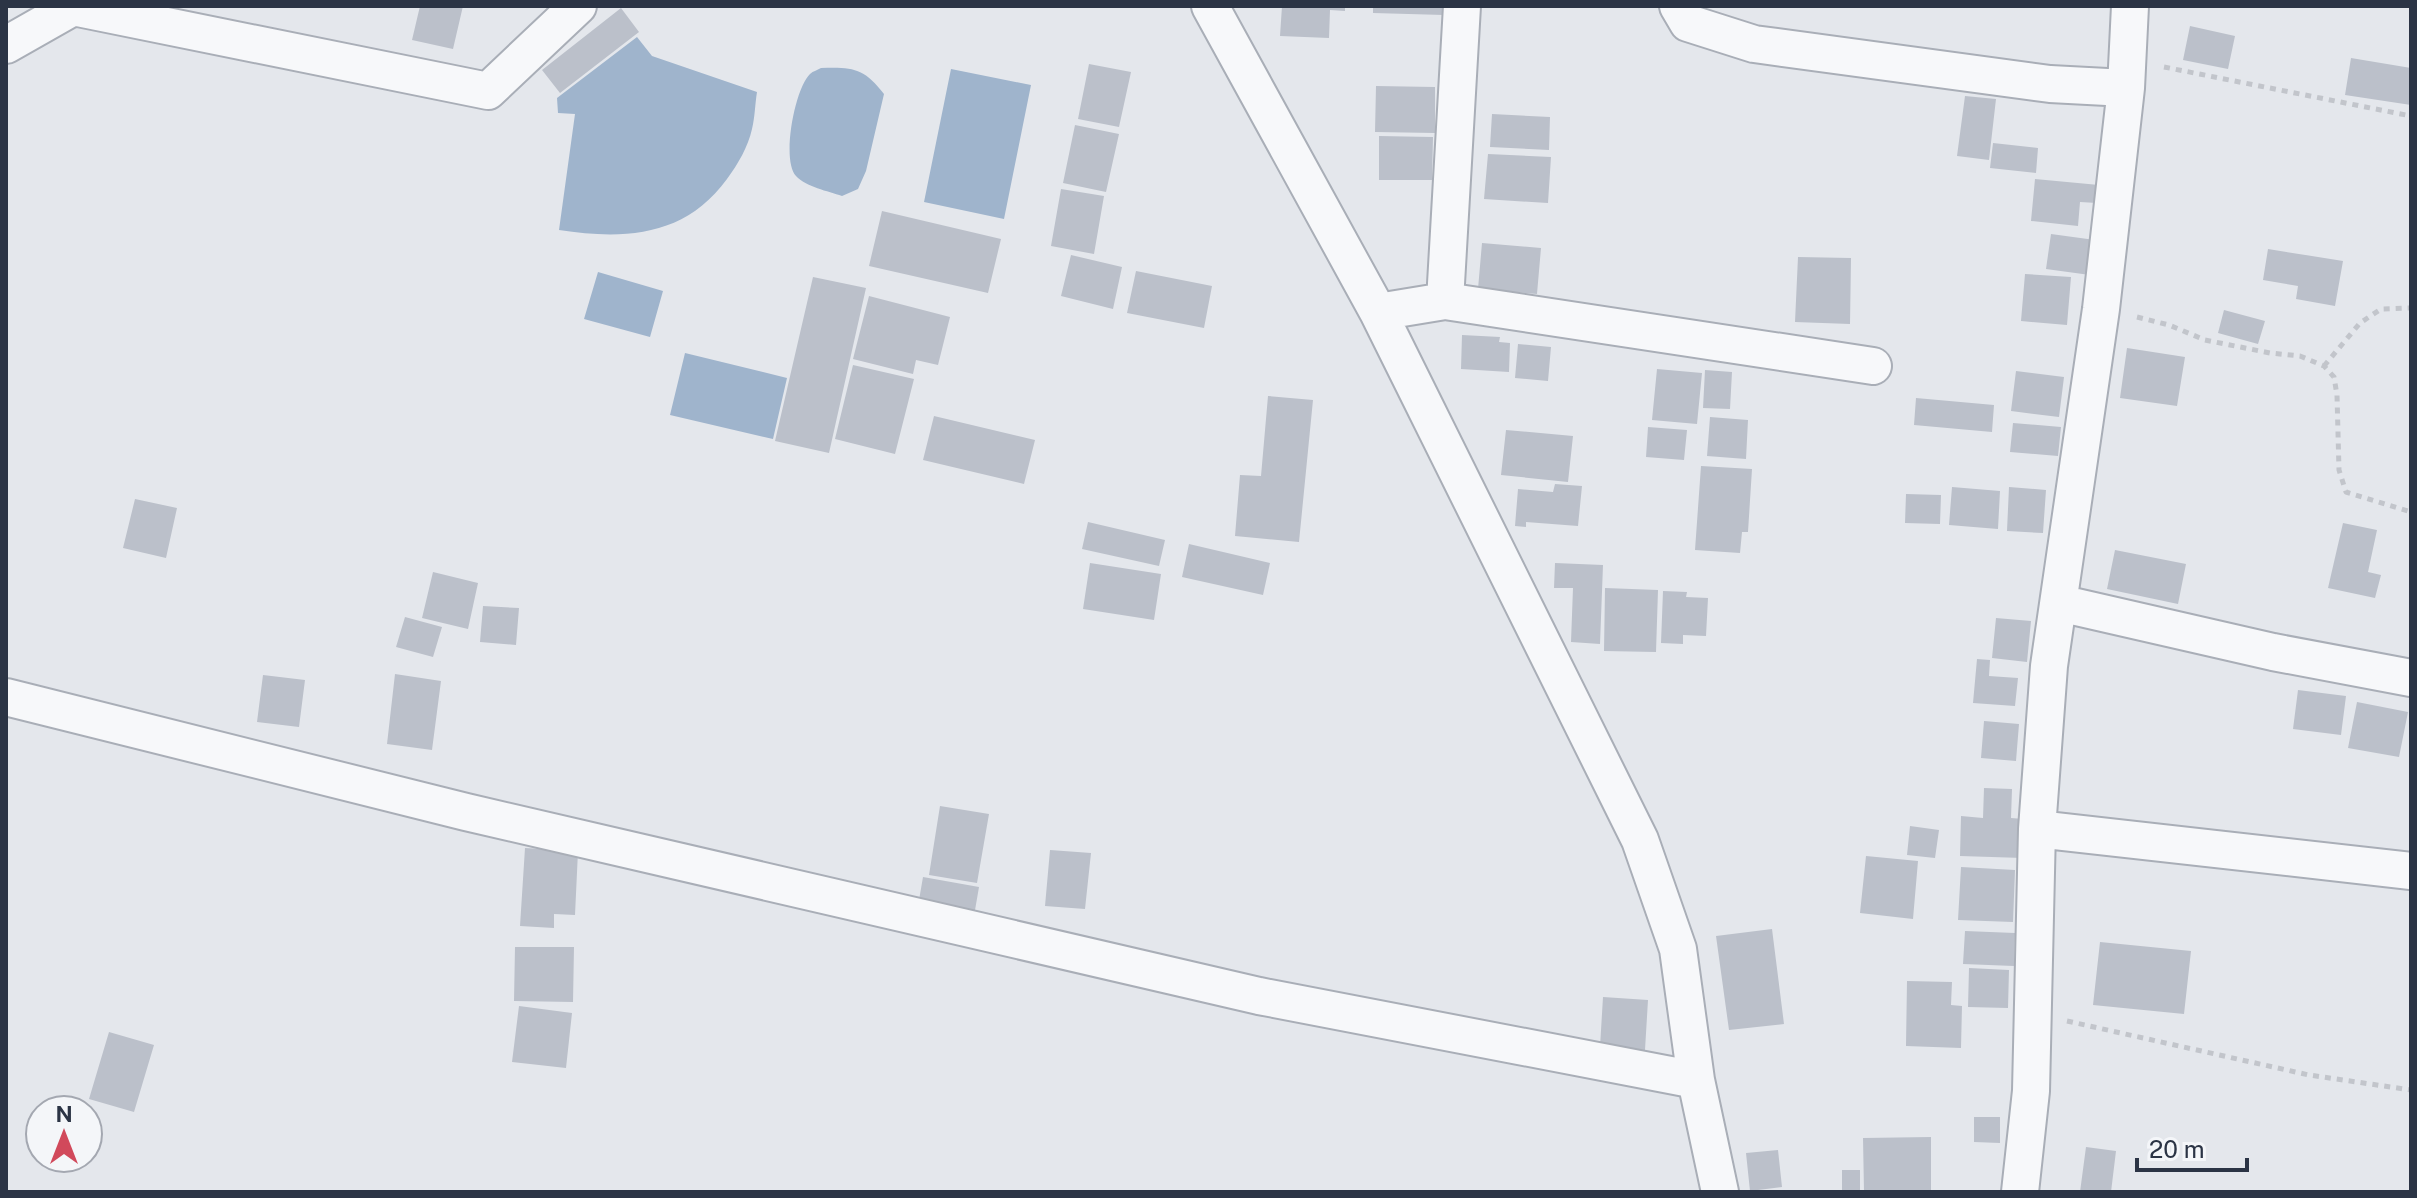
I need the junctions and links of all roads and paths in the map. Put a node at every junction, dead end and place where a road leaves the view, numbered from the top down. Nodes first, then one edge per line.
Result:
1 (578, 6) edge
2 (1210, 6) edge
3 (1462, 6) edge
4 (1678, 6) edge
5 (2130, 6) edge
6 (6, 45) edge
7 (2127, 74) junction
8 (2411, 116) edge
9 (1445, 301) junction
10 (2411, 308) edge
11 (2101, 309) junction
12 (1378, 312) junction
13 (1873, 366) dead end
14 (2324, 366) junction
15 (2411, 512) edge
16 (2059, 603) junction
17 (2411, 678) edge
18 (6, 697) edge
19 (2037, 829) junction
20 (2411, 871) edge
21 (2031, 1013) junction
22 (1696, 1080) junction
23 (2411, 1090) edge
24 (1720, 1192) edge
25 (2020, 1192) edge

1 - 6 street
2 - 12 street
3 - 9 street
4 - 7 street
5 - 7 street
7 - 8 path
7 - 11 street
9 - 12 street
9 - 13 street
10 - 14 path
11 - 14 path
11 - 16 street
12 - 22 street
14 - 15 path
16 - 17 street
16 - 19 street
18 - 22 street
19 - 20 street
19 - 21 street
21 - 23 path
21 - 25 street
22 - 24 street

